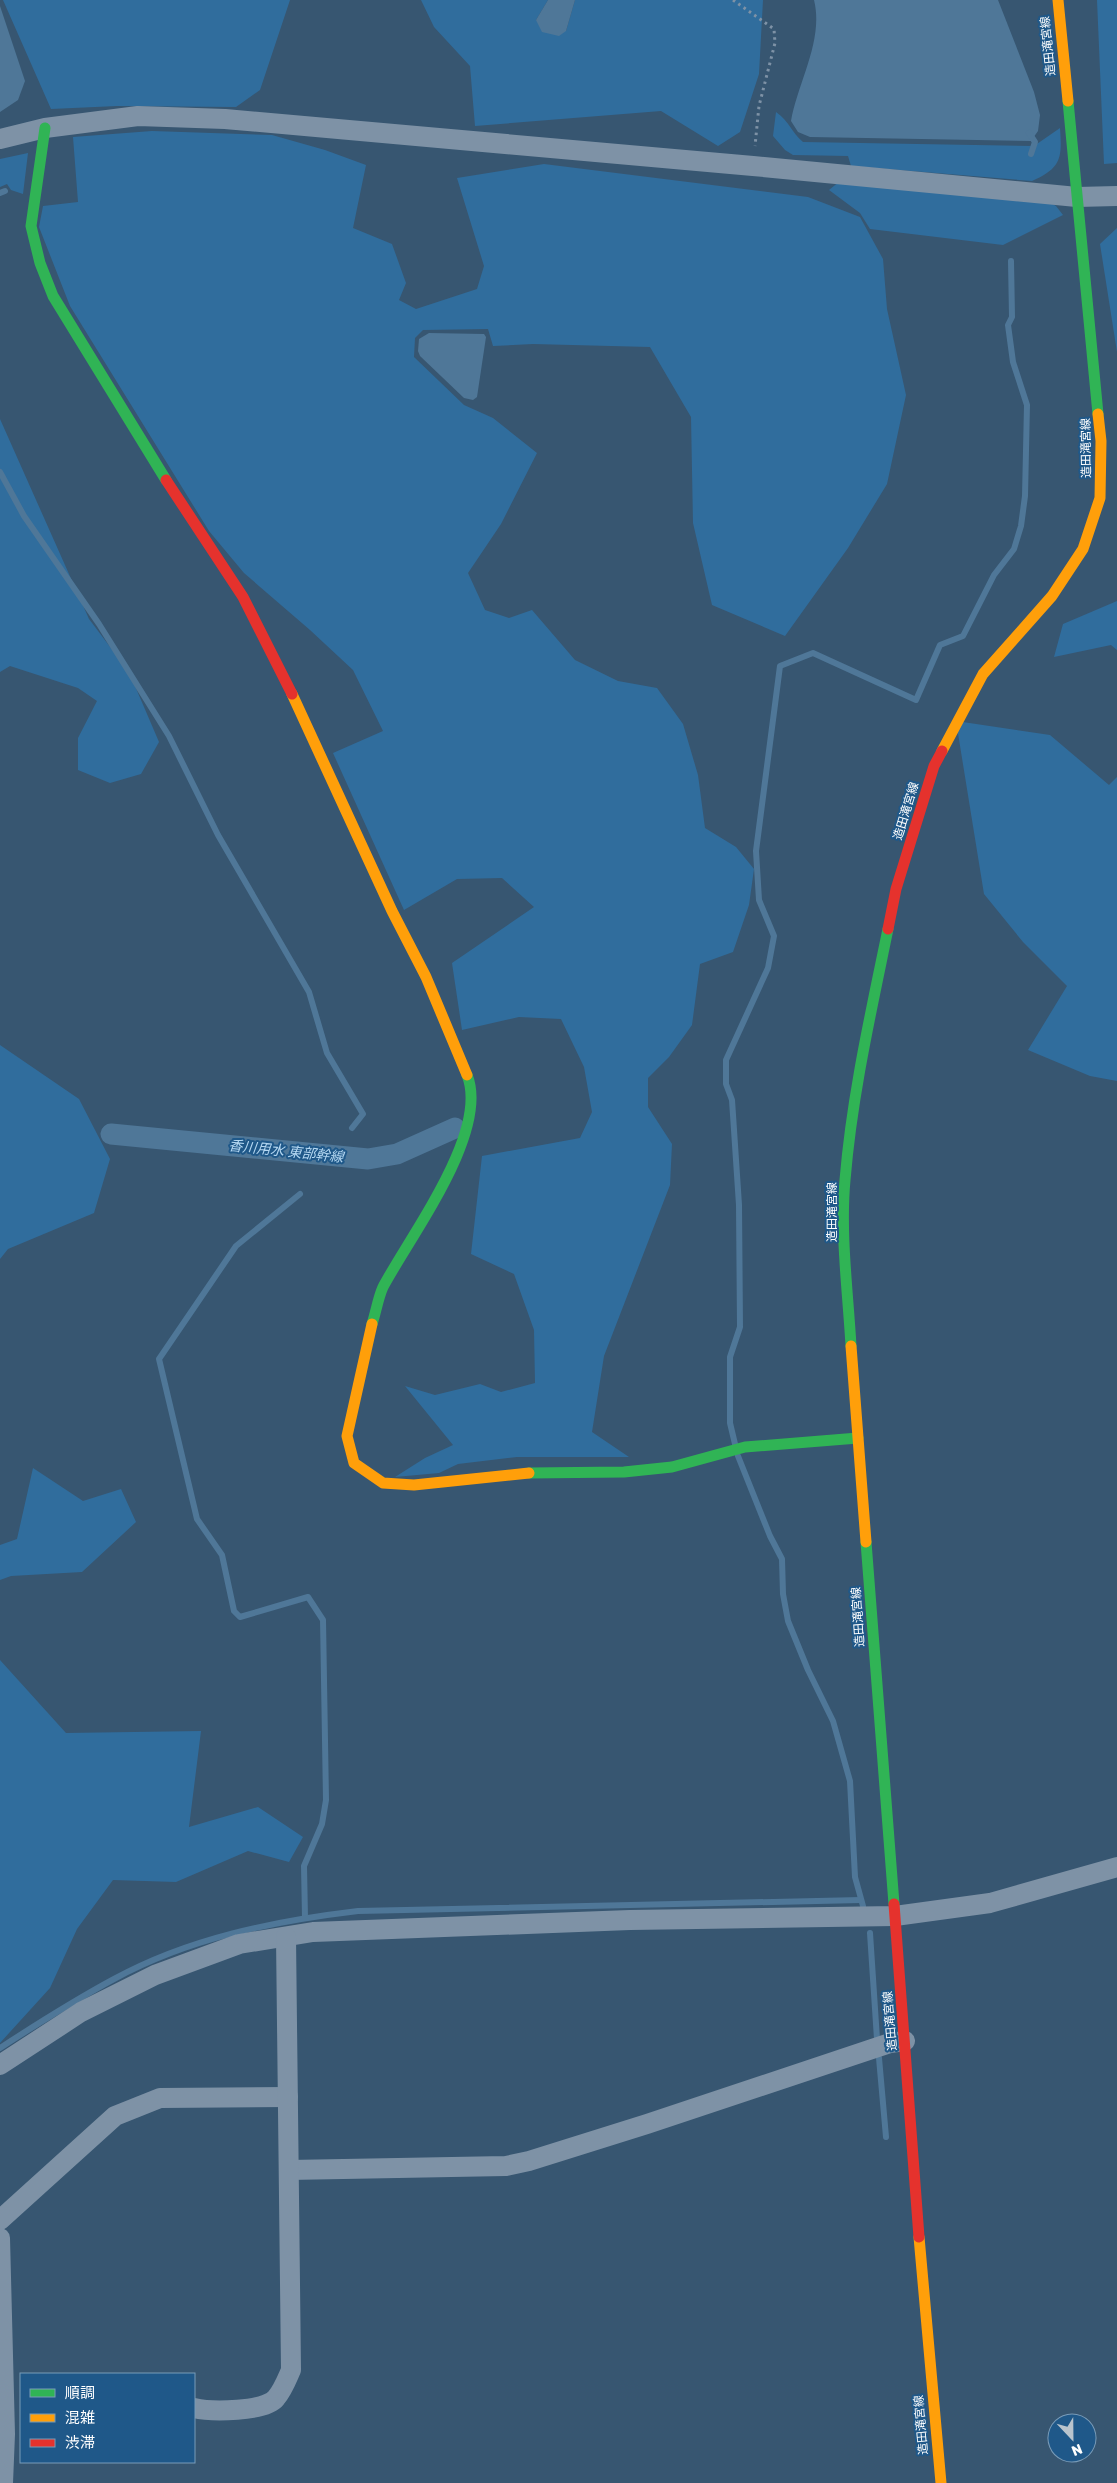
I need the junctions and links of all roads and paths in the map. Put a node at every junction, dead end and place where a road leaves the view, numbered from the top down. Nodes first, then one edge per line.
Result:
1 (733, 0) edge
2 (1058, 0) edge
3 (45, 128) junction
4 (0, 139) edge
5 (753, 166) junction
6 (1117, 196) edge
7 (1077, 197) junction
8 (858, 1438) junction
9 (1117, 1866) edge
10 (895, 1916) junction
11 (286, 1937) junction
12 (905, 2040) junction
13 (0, 2065) edge
14 (288, 2097) junction
15 (289, 2170) junction
16 (0, 2220) edge
17 (0, 2238) edge
18 (195, 2408) edge
19 (13, 2432) edge
20 (3, 2483) edge
21 (941, 2483) edge

1 - 5 path
2 - 7 main road, 造田滝宮線
3 - 4 street
3 - 5 street
3 - 8 main road
5 - 7 street
6 - 7 street
7 - 8 main road, 造田滝宮線
8 - 10 main road, 造田滝宮線
9 - 10 street
10 - 11 street
10 - 12 main road, 造田滝宮線
11 - 13 street
11 - 14 street
12 - 15 street
12 - 21 main road, 造田滝宮線
14 - 15 street
14 - 16 street
15 - 18 street
17 - 19 street
19 - 20 street

